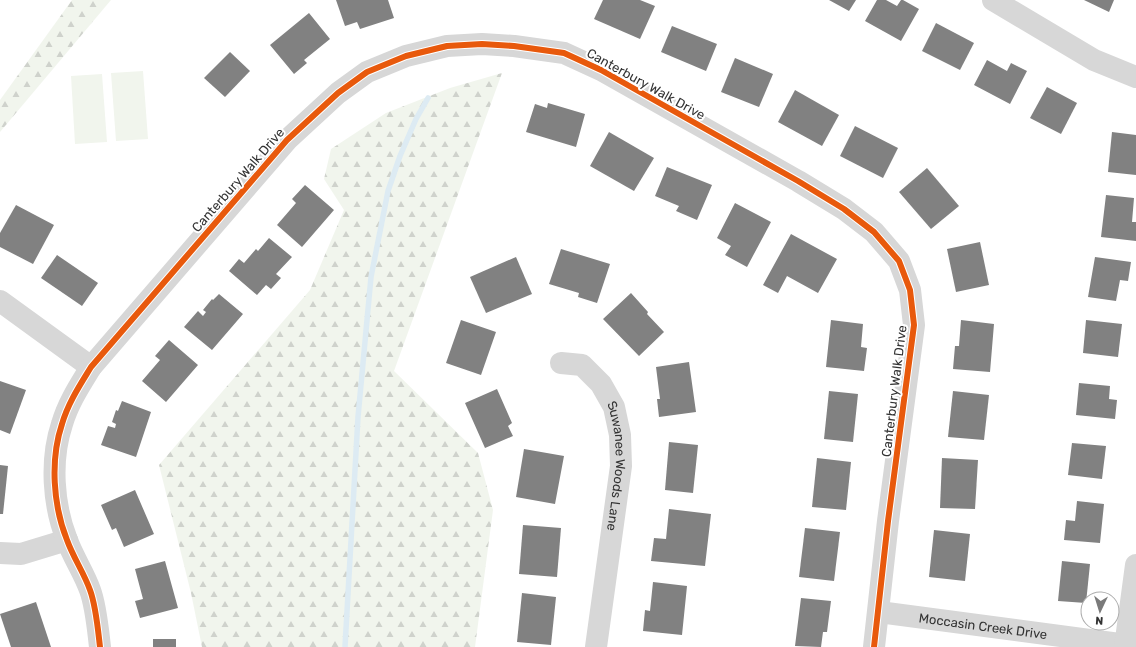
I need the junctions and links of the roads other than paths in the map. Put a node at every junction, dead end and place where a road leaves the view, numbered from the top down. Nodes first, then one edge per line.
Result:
1 (993, 0) edge
2 (1136, 77) edge
3 (0, 301) edge
4 (560, 363) dead end
5 (91, 366) junction
6 (67, 540) junction
7 (0, 553) edge
8 (1136, 565) edge
9 (879, 612) junction
10 (1129, 646) edge
11 (100, 647) edge
12 (596, 647) edge
13 (874, 647) edge

1 - 2 street
3 - 5 street
4 - 12 street, Suwanee Woods Lane
5 - 6 street, Canterbury Walk Drive
5 - 9 street, Canterbury Walk Drive
6 - 7 street
6 - 11 street, Canterbury Walk Drive
8 - 10 street
9 - 10 street, Moccasin Creek Drive
9 - 13 street, Canterbury Walk Drive

